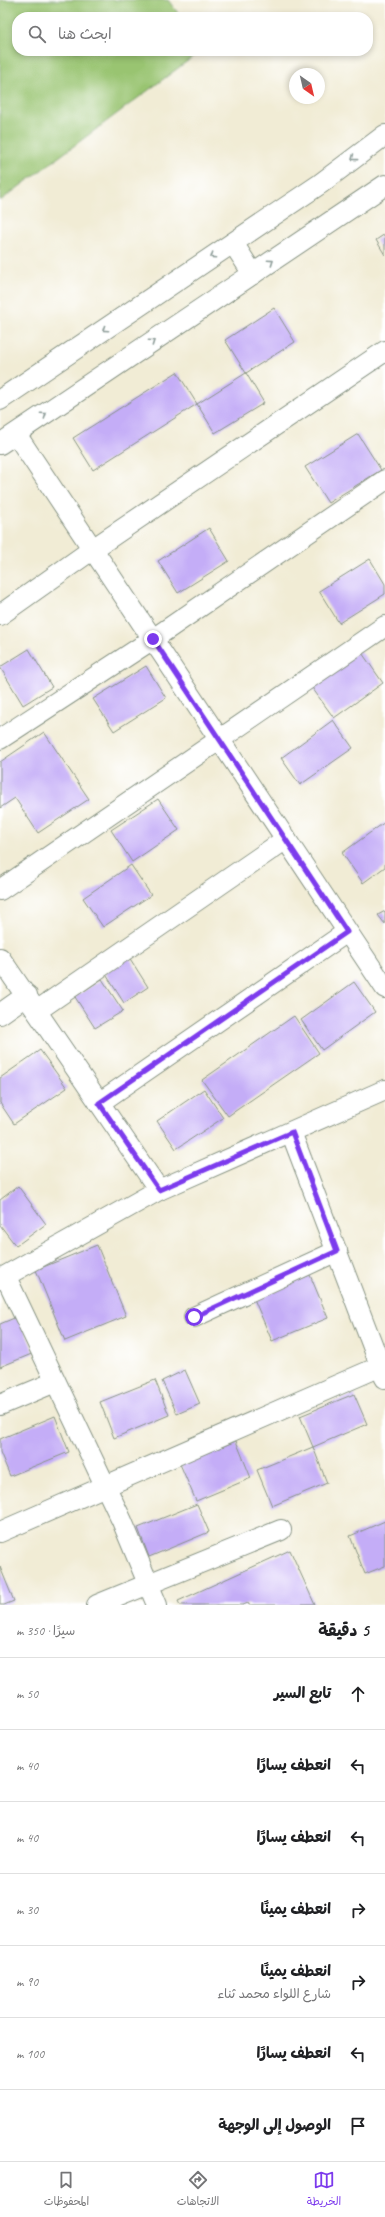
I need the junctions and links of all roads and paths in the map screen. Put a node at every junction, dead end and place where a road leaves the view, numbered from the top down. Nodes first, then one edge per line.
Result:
1 (385, 135) edge
2 (385, 185) edge
3 (233, 243) junction
4 (253, 274) junction
5 (385, 351) edge
6 (0, 400) edge
7 (8, 439) edge
8 (385, 480) edge
9 (93, 549) junction
10 (0, 615) edge
11 (385, 626) edge
12 (153, 639) junction
13 (0, 739) edge
14 (218, 739) junction
15 (286, 839) junction
16 (0, 890) edge
17 (347, 932) junction
18 (0, 958) edge
19 (385, 988) edge
20 (32, 1003) junction
21 (0, 1014) edge
22 (385, 1090) edge
23 (99, 1103) junction
24 (292, 1132) junction
25 (159, 1190) junction
26 (337, 1251) junction
27 (3, 1278) edge
28 (194, 1317) dead end
29 (383, 1372) edge
30 (55, 1382) junction
31 (0, 1405) edge
32 (104, 1485) junction
33 (281, 1530) dead end
34 (0, 1532) edge
35 (148, 1583) junction
36 (98, 1605) edge
37 (157, 1605) edge

1 -> 3 street
4 -> 2 street
3 - 4 street
3 -> 6 street
7 -> 4 street
5 - 9 street
7 - 9 street
8 - 12 street
9 - 10 street
9 - 12 street
11 - 14 street
12 - 13 street
12 - 14 street
14 - 15 street
14 - 16 street
15 - 17 street
15 - 20 street
17 - 19 street
17 - 23 street
18 - 20 street
20 - 21 street
20 - 23 street
22 - 24 street
23 - 25 street
24 - 25 street
24 - 26 street
25 - 27 street
26 - 28 street
26 - 29 street
27 - 30 street
29 - 32 street
30 - 31 street
30 - 32 street
32 - 34 street
32 - 35 street
33 - 35 street
35 - 36 street
35 - 37 street

